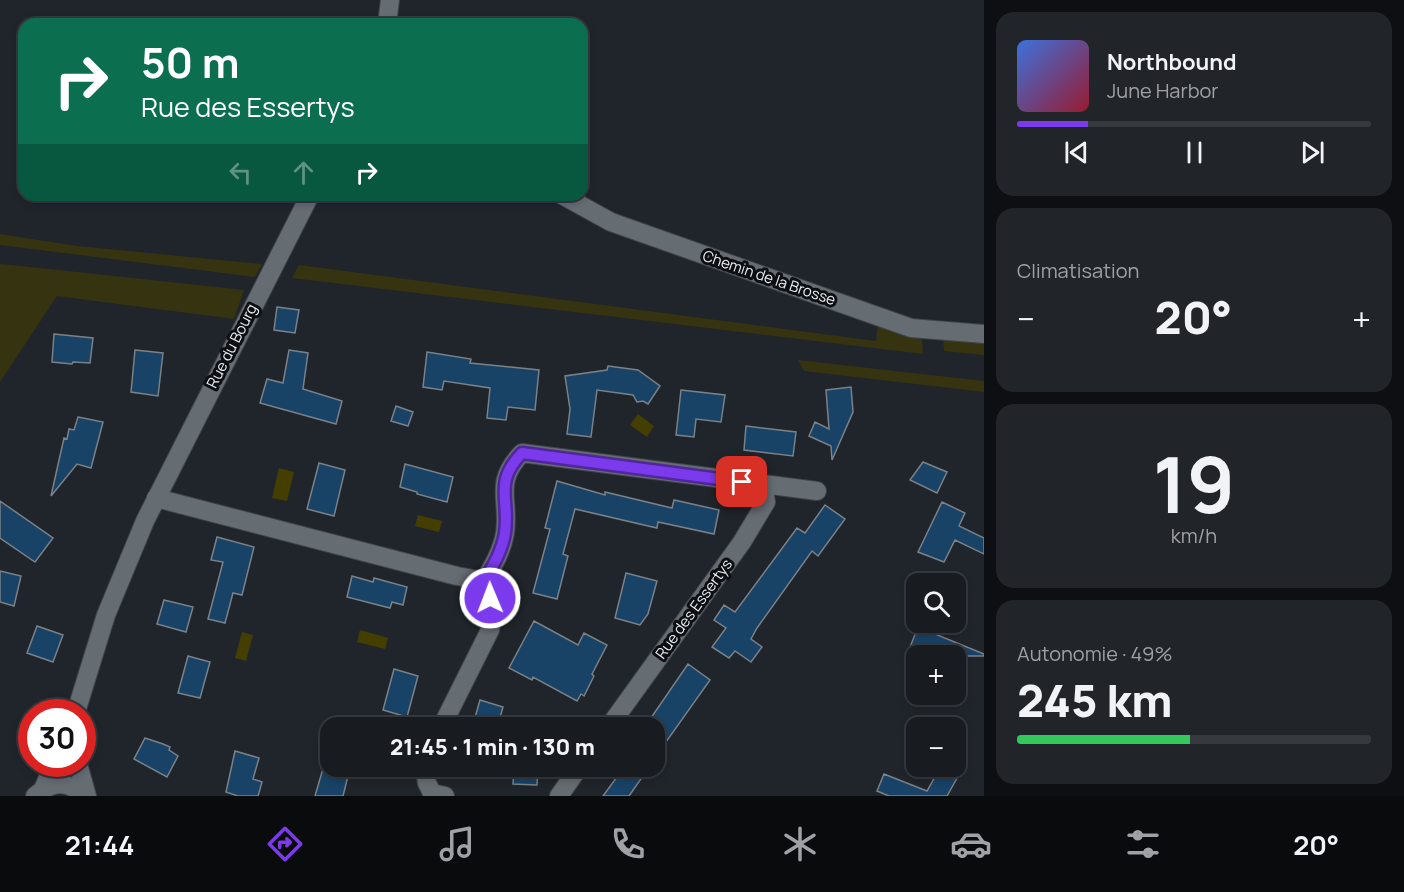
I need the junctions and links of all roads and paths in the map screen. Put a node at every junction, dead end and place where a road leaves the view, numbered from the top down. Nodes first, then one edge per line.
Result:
1 (390, 0) edge
2 (388, 18) edge
3 (307, 201) edge
4 (573, 201) edge
5 (984, 334) edge
6 (763, 485) junction
7 (817, 491) dead end
8 (156, 498) junction
9 (484, 581) junction
10 (80, 699) edge
11 (446, 717) edge
12 (616, 717) edge
13 (47, 777) edge
14 (82, 777) edge
15 (426, 777) edge
16 (572, 777) edge
17 (39, 793) edge
18 (87, 796) edge
19 (445, 796) edge
20 (559, 796) edge

1 - 2 street
3 - 8 street, Rue du Bourg
4 - 5 street, Chemin de la Brosse
6 - 7 street
6 - 9 street
6 - 12 street, Rue des Essertys
8 - 9 street
8 - 10 street, Rue du Bourg
9 - 11 street
13 - 17 street
14 - 18 street
15 - 19 street
16 - 20 street
17 - 18 street

